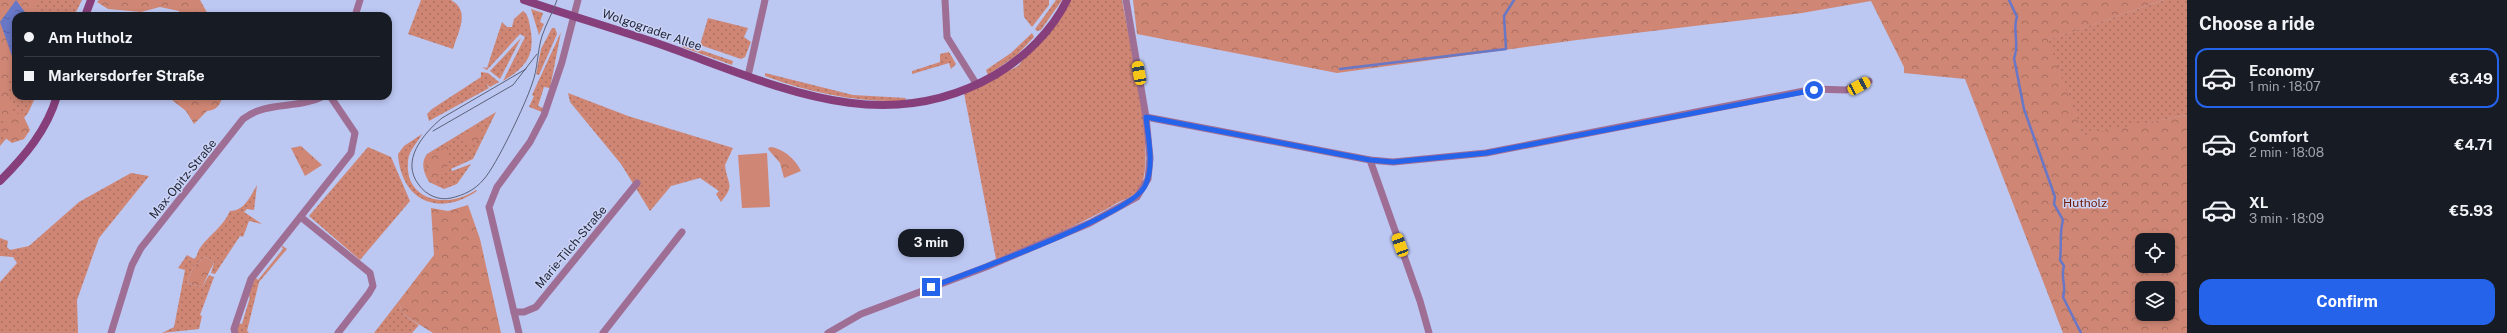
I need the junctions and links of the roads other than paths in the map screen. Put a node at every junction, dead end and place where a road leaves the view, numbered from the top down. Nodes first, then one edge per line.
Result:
1 (360, 0) edge
2 (524, 0) edge
3 (578, 0) edge
4 (765, 0) edge
5 (946, 0) edge
6 (1066, 0) edge
7 (1126, 0) edge
8 (90, 1) edge
9 (86, 12) edge
10 (356, 12) edge
11 (574, 16) junction
12 (748, 76) junction
13 (1869, 81) dead end
14 (977, 85) junction
15 (55, 100) edge
16 (316, 100) edge
17 (333, 100) edge
18 (1146, 117) junction
19 (1370, 160) junction
20 (0, 182) edge
21 (637, 183) dead end
22 (302, 218) junction
23 (682, 232) dead end
24 (514, 312) junction
25 (111, 333) edge
26 (235, 333) edge
27 (338, 333) edge
28 (519, 333) edge
29 (603, 333) edge
30 (828, 333) edge
31 (1429, 333) edge

1 - 10 street
2 - 11 main road, Wolgograder Allee
3 - 11 street
4 - 12 street
5 - 14 street
6 - 14 main road, Wolgograder Allee
7 - 18 street
8 - 9 main road
11 - 12 main road, Wolgograder Allee
11 - 24 street
12 - 14 main road, Wolgograder Allee
13 - 19 street
15 - 20 main road
16 - 25 street, Max-Opitz-Straße
17 - 22 street
18 - 19 street
18 - 30 street
19 - 31 street
21 - 24 street, Marie-Tilch-Straße
22 - 26 street
22 - 27 street
23 - 29 street
24 - 28 street

